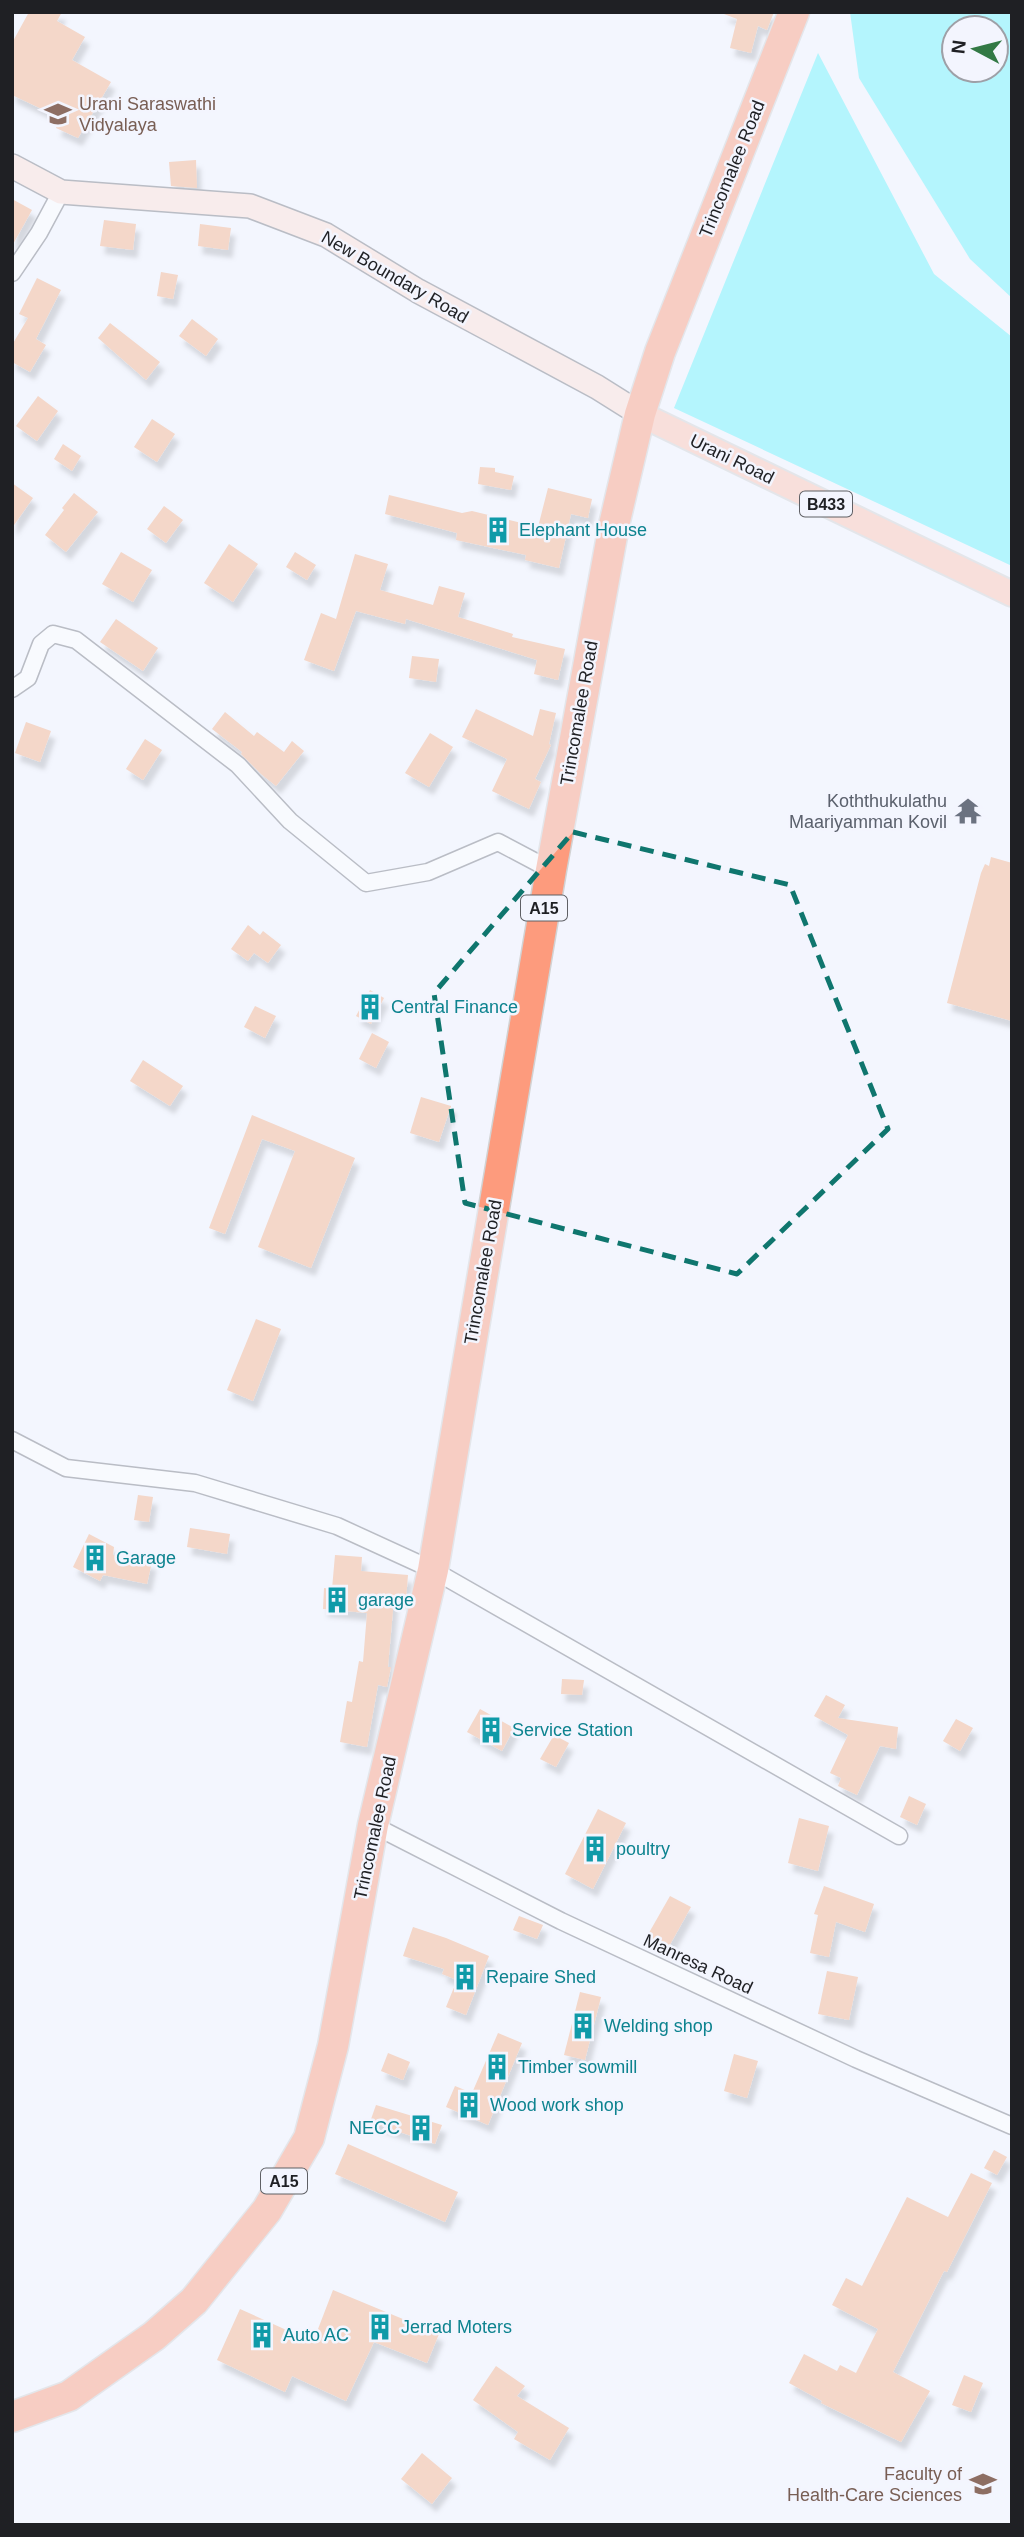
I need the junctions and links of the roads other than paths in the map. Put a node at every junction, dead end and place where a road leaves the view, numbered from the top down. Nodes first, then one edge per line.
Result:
1 (794, 12) edge
2 (12, 166) edge
3 (61, 192) junction
4 (12, 273) edge
5 (640, 414) junction
6 (1012, 594) edge
7 (12, 689) edge
8 (551, 870) junction
9 (12, 1440) edge
10 (433, 1570) junction
11 (373, 1825) junction
12 (899, 1836) dead end
13 (1012, 2126) edge
14 (12, 2417) edge

1 - 5 highway, Trincomalee Road / A15
2 - 3 main road, New Boundary Road
3 - 4 street
3 - 5 main road, New Boundary Road
5 - 6 main road, Urani Road / B433
5 - 8 highway, Trincomalee Road / A15
7 - 8 street
8 - 10 highway, Trincomalee Road / A15
9 - 10 street
10 - 11 highway, Trincomalee Road / A15
10 - 12 street
11 - 13 street, Manresa Road
11 - 14 highway, Trincomalee Road / A15

